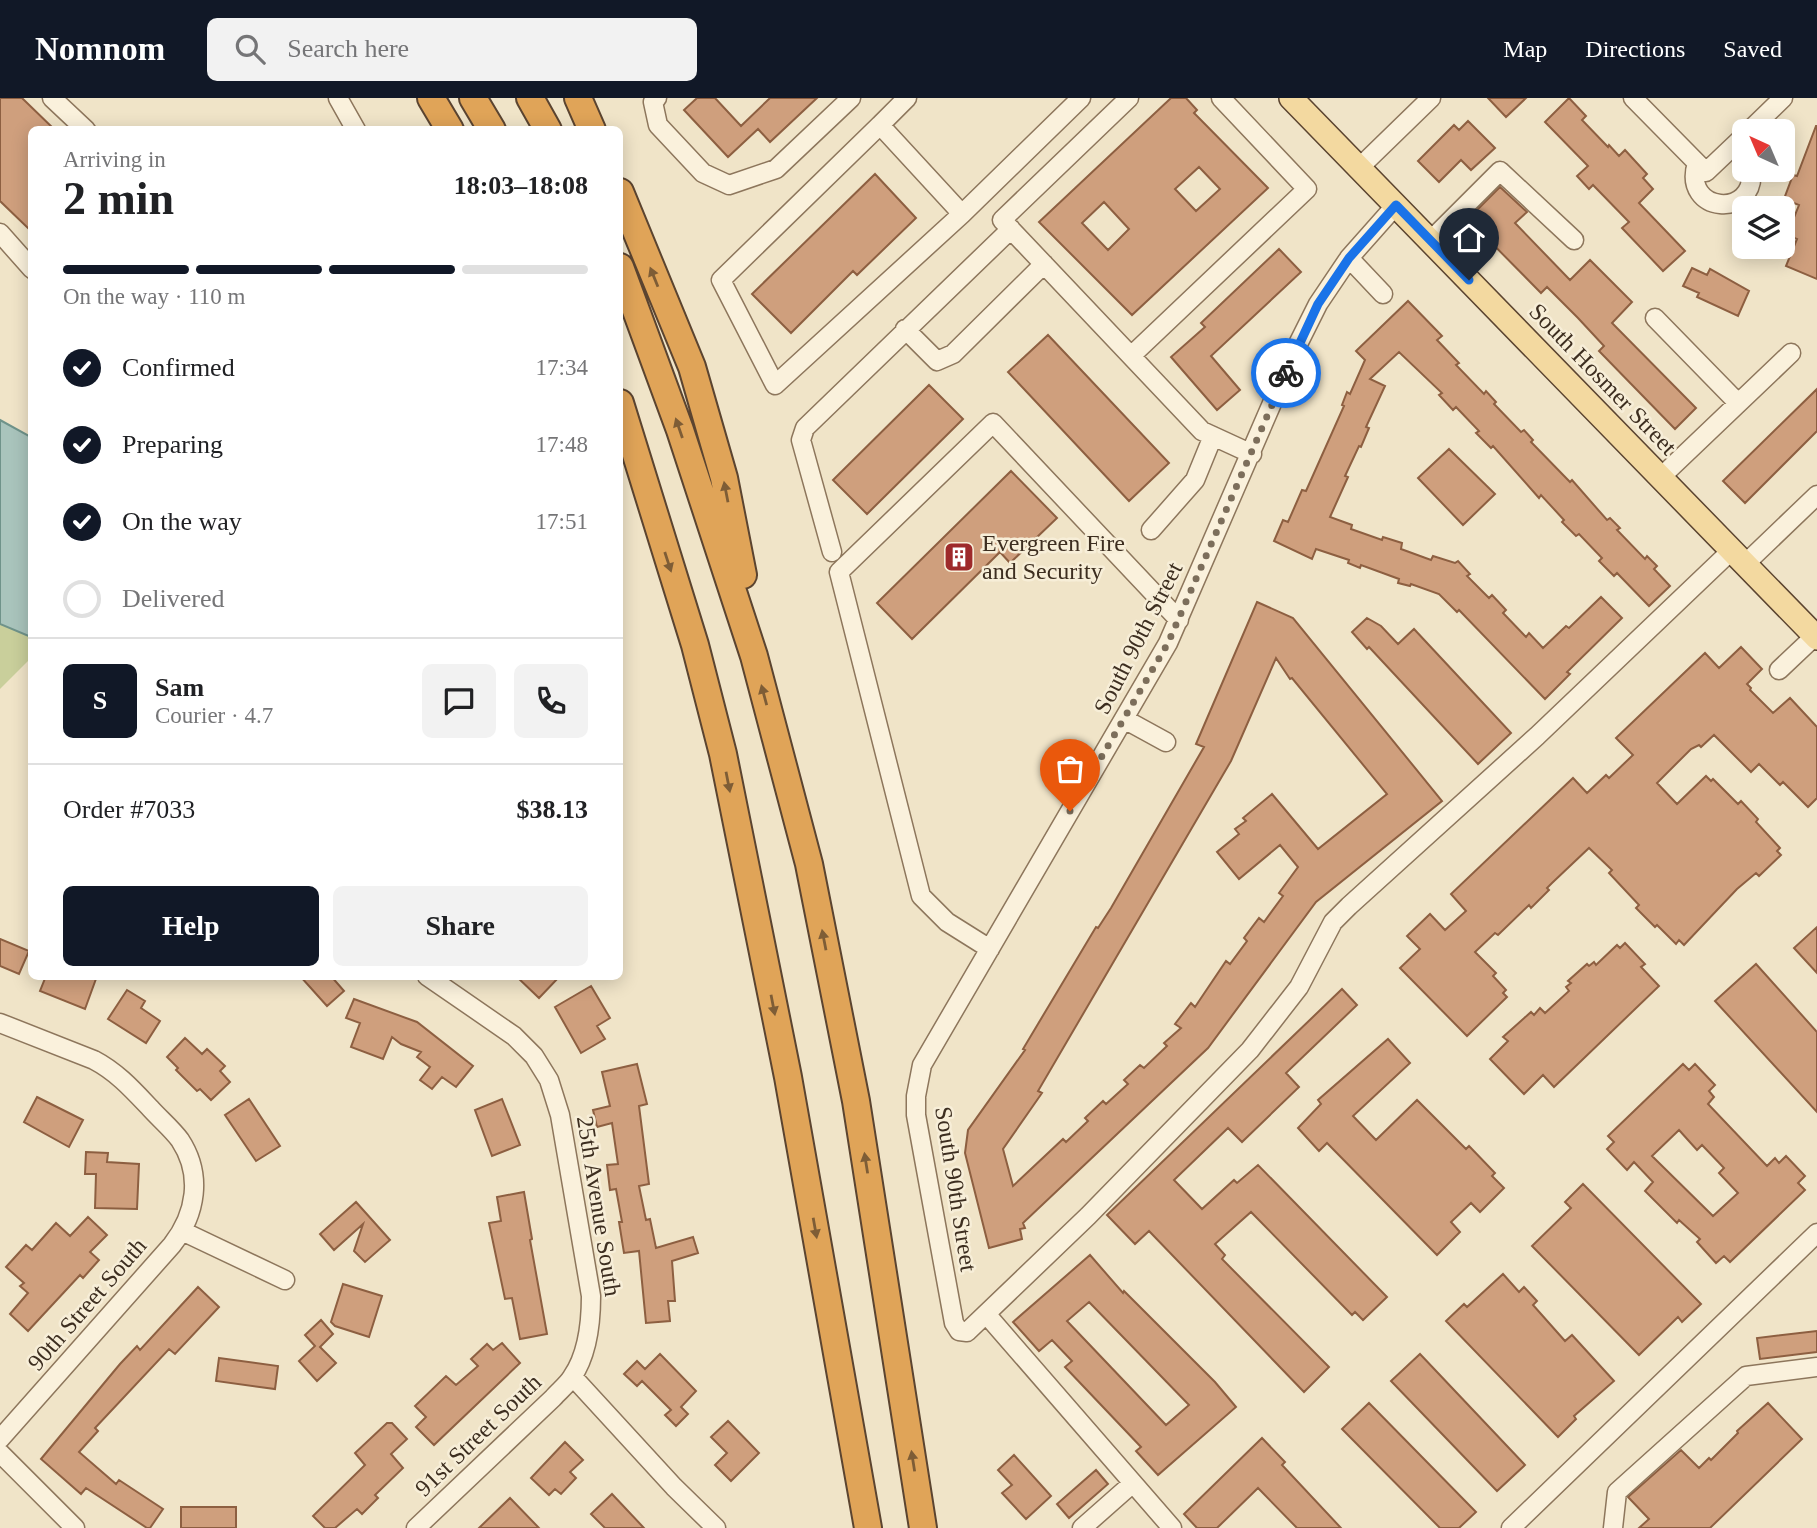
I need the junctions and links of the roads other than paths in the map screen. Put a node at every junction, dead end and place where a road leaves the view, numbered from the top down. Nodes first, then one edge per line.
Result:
1 (52, 98) edge
2 (338, 98) edge
3 (431, 98) edge
4 (473, 98) edge
5 (530, 98) edge
6 (578, 98) edge
7 (657, 98) edge
8 (851, 98) edge
9 (907, 98) edge
10 (1081, 98) edge
11 (1129, 98) edge
12 (1221, 98) edge
13 (1291, 98) edge
14 (1431, 98) edge
15 (1633, 98) edge
16 (1783, 98) edge
17 (1761, 119) edge
18 (880, 125) junction
19 (82, 126) edge
20 (354, 126) edge
21 (448, 126) edge
22 (490, 126) edge
23 (546, 126) edge
24 (590, 126) edge
25 (1732, 151) edge
26 (1360, 167) junction
27 (1702, 167) junction
28 (1751, 182) edge
29 (623, 199) edge
30 (1396, 205) junction
31 (962, 214) junction
32 (1011, 229) junction
33 (0, 233) edge
34 (1431, 240) junction
35 (1574, 240) dead end
36 (1349, 258) junction
37 (28, 264) edge
38 (1044, 264) junction
39 (623, 275) edge
40 (1383, 294) dead end
41 (1655, 318) dead end
42 (905, 329) junction
43 (1791, 353) dead end
44 (1131, 356) junction
45 (1738, 403) junction
46 (623, 413) edge
47 (1213, 436) junction
48 (1252, 454) junction
49 (623, 456) edge
50 (1661, 477) junction
51 (1817, 495) edge
52 (656, 525) junction
53 (1151, 530) dead end
54 (832, 552) dead end
55 (1739, 557) junction
56 (1179, 620) junction
57 (1816, 637) edge
58 (754, 656) junction
59 (1779, 670) dead end
60 (1124, 719) junction
61 (1166, 742) dead end
62 (990, 949) junction
63 (433, 980) edge
64 (0, 1023) edge
65 (182, 1231) junction
66 (1817, 1233) edge
67 (285, 1280) dead end
68 (988, 1315) junction
69 (1817, 1367) edge
70 (573, 1377) junction
71 (0, 1439) edge
72 (0, 1453) edge
73 (1133, 1483) junction
74 (75, 1528) edge
75 (416, 1528) edge
76 (716, 1528) edge
77 (869, 1528) edge
78 (923, 1528) edge
79 (1082, 1528) edge
80 (1172, 1528) edge
81 (1511, 1528) edge
82 (1613, 1528) edge

1 - 19 street
2 - 20 street
3 - 21 highway
4 - 22 highway
5 - 23 highway
6 - 24 highway
7 - 8 street
9 - 18 street
10 - 31 street
11 - 32 street
12 - 44 street
13 - 26 main road, South Hosmer Street
14 - 26 street
15 - 27 street
16 - 17 street
18 - 31 street
18 - 31 street
25 - 27 street
26 - 30 main road, South Hosmer Street
27 - 28 street
58 -> 29 highway
30 - 34 main road, South Hosmer Street
30 - 36 street, South 90th Street
32 - 38 street
32 - 42 street
33 - 37 street
34 - 35 street
34 - 50 main road, South Hosmer Street
36 - 40 street
36 - 48 street, South 90th Street
38 - 42 street
38 - 44 street
58 -> 39 highway
41 - 45 street
42 - 54 street
43 - 45 street
44 - 47 street
45 - 50 street
46 - 52 highway
47 - 48 street
47 - 53 street
48 - 56 street, South 90th Street
49 - 52 highway
50 - 55 main road, South Hosmer Street
51 - 55 street
52 -> 77 highway
55 - 57 main road, South Hosmer Street
55 - 68 street
56 - 60 street, South 90th Street
56 - 62 street
57 - 59 street
78 -> 58 highway
60 - 61 street
60 - 62 street, South 90th Street
62 - 68 street, South 90th Street
63 - 70 street, 25th Avenue South
64 - 65 street
65 - 67 street
65 - 71 street, 90th Street South
66 - 81 street
68 - 73 street
69 - 82 street
70 - 75 street, 91st Street South
70 - 76 street
72 - 74 street
73 - 79 street
73 - 80 street

